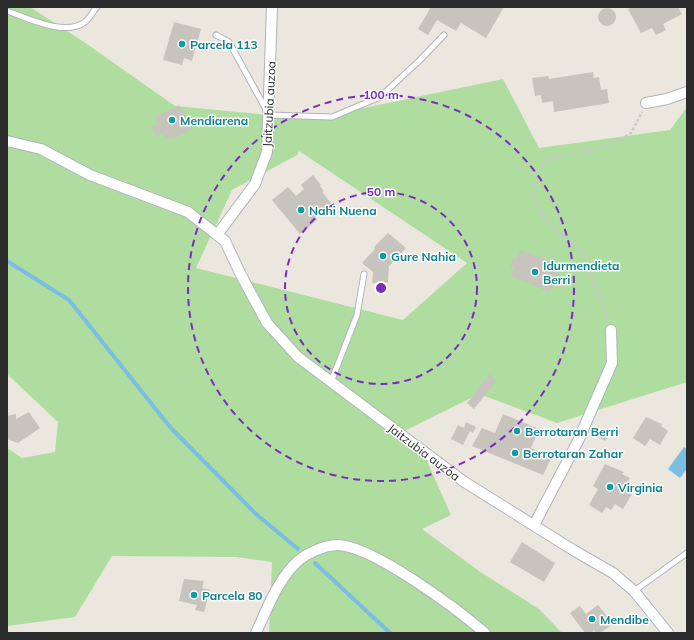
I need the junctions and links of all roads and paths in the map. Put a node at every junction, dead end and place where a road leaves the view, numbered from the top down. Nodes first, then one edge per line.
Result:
1 (97, 7) edge
2 (272, 7) edge
3 (7, 11) edge
4 (216, 35) dead end
5 (444, 35) dead end
6 (687, 92) edge
7 (646, 103) joint
8 (269, 115) junction
9 (7, 140) edge
10 (218, 235) junction
11 (364, 274) dead end
12 (611, 330) joint
13 (331, 382) junction
14 (534, 525) junction
15 (687, 553) edge
16 (634, 591) junction
17 (256, 633) edge
18 (485, 633) edge
19 (668, 633) edge

1 - 3 lane
2 - 8 street, Jaitzubia auzoa
4 - 8 lane
5 - 8 lane
6 - 7 street
7 - 12 path
8 - 10 street, Jaitzubia auzoa
9 - 10 street, Jaitzubia auzoa
10 - 13 street, Jaitzubia auzoa
11 - 13 lane
12 - 14 street
13 - 14 street, Jaitzubia auzoa
14 - 16 street, Jaitzubia auzoa
15 - 16 lane
16 - 19 street, Jaitzubia auzoa
17 - 18 street

